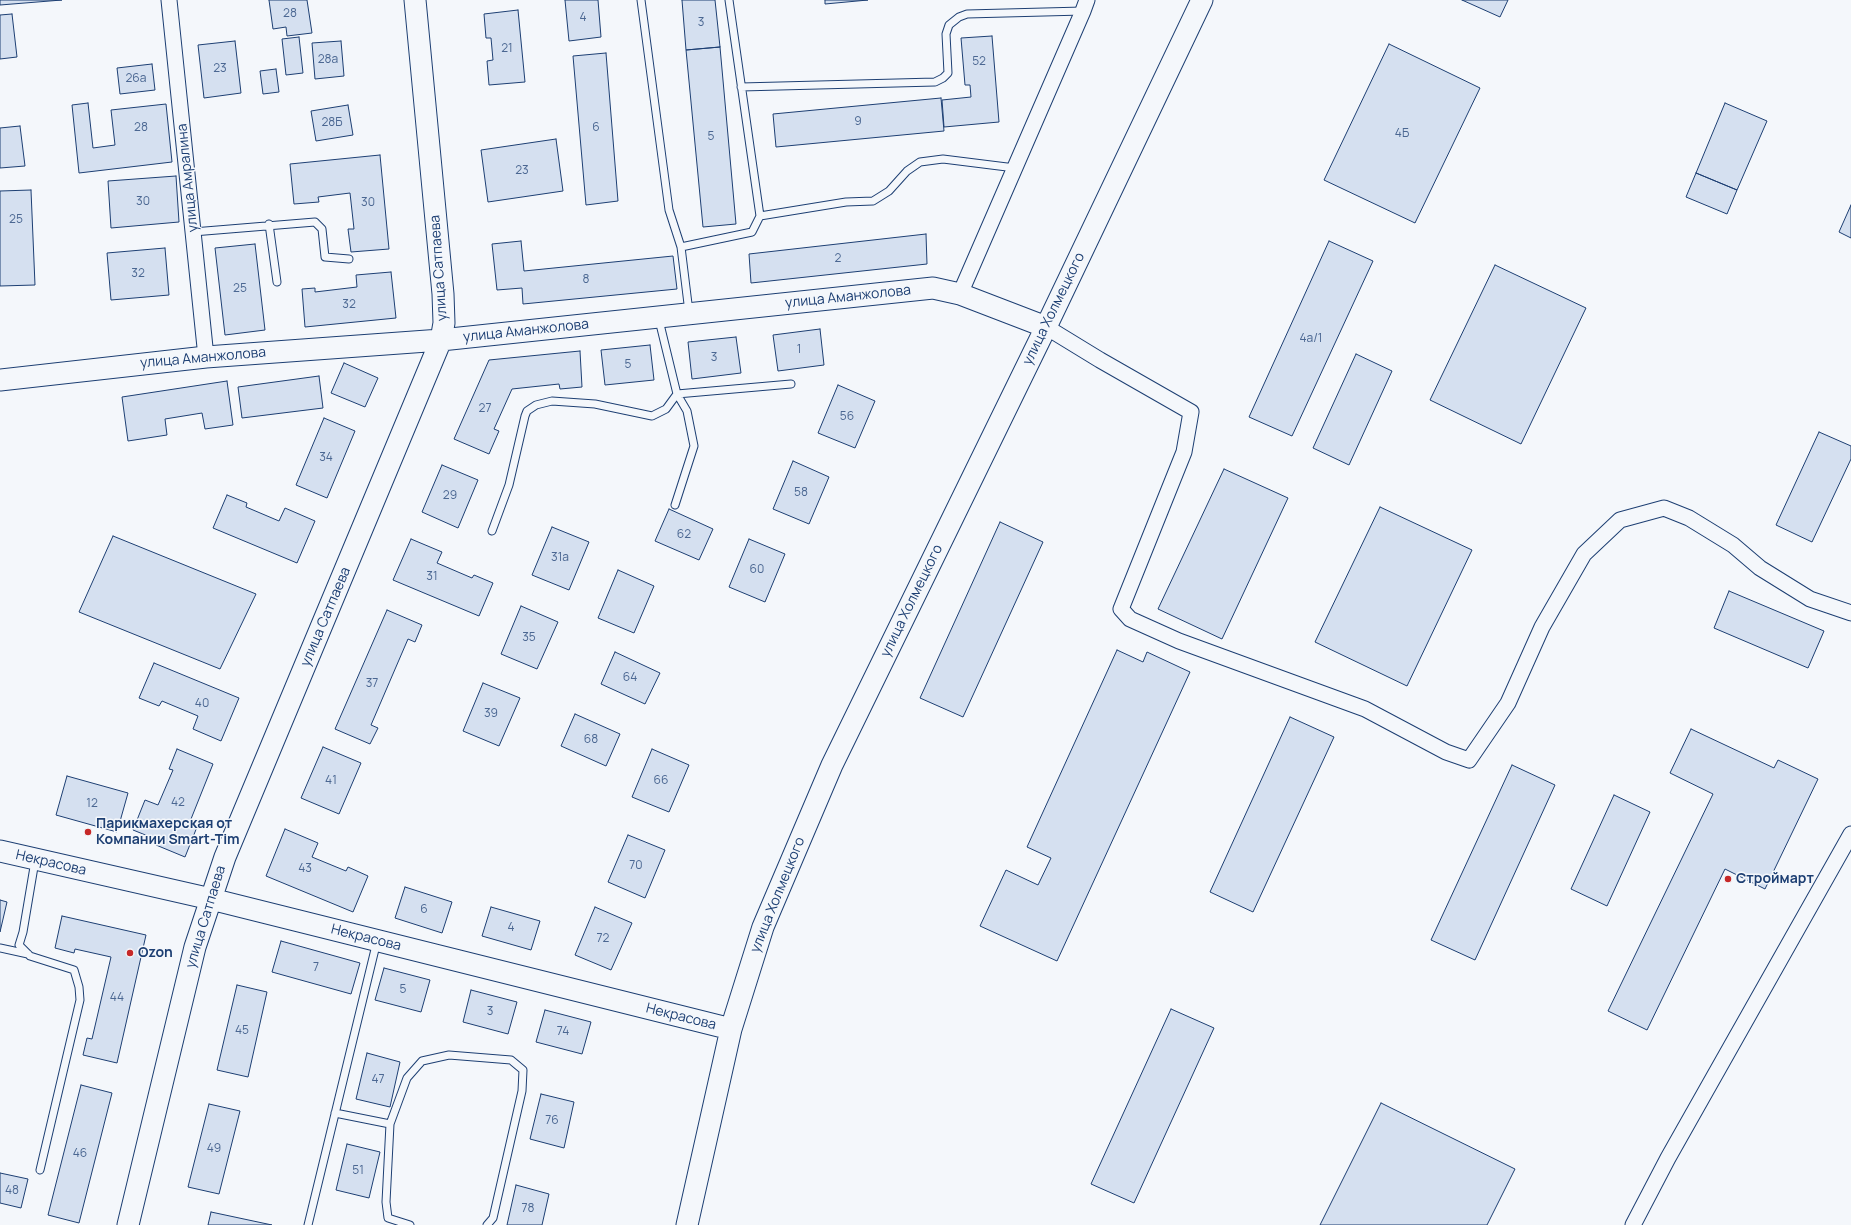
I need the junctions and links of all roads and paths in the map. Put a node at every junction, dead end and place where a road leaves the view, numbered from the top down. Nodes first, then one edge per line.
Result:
1 (170, 0) edge
2 (415, 0) edge
3 (641, 0) edge
4 (729, 0) edge
5 (1202, 0) edge
6 (1085, 6) edge
7 (741, 87) junction
8 (1015, 168) junction
9 (760, 216) junction
10 (269, 224) junction
11 (193, 232) junction
12 (681, 247) junction
13 (349, 259) dead end
14 (276, 282) dead end
15 (960, 294) junction
16 (689, 314) junction
17 (658, 318) junction
18 (1046, 327) junction
19 (441, 340) junction
20 (206, 357) junction
21 (0, 380) edge
22 (791, 384) dead end
23 (677, 394) junction
24 (675, 505) dead end
25 (492, 531) dead end
26 (1851, 613) edge
27 (1851, 834) edge
28 (0, 851) edge
29 (35, 859) junction
30 (211, 899) junction
31 (377, 941) junction
32 (0, 948) edge
33 (28, 954) junction
34 (731, 1029) junction
35 (335, 1113) junction
36 (390, 1124) junction
37 (40, 1170) dead end
38 (128, 1225) edge
39 (308, 1225) edge
40 (410, 1225) edge
41 (487, 1225) edge
42 (687, 1225) edge
43 (1634, 1225) edge

1 - 11 street, улица Амралина
2 - 19 street, улица Сатпаева
3 - 12 lane
4 - 7 lane
5 - 18 street, улица Холмецкого
6 - 7 lane
6 - 8 street
7 - 9 lane
8 - 9 lane
8 - 15 street
9 - 12 lane
10 - 11 lane
10 - 13 lane
10 - 14 lane
11 - 20 street, улица Амралина
12 - 16 lane
15 - 16 street, улица Аманжолова
15 - 18 street, улица Аманжолова
16 - 17 street, улица Аманжолова
17 - 19 street, улица Аманжолова
17 - 23 lane
18 - 26 street
18 - 34 street, улица Холмецкого
19 - 20 street, улица Аманжолова
19 - 30 street, улица Сатпаева
20 - 21 street, улица Аманжолова
22 - 23 lane
23 - 24 lane
23 - 25 lane
27 - 43 street
28 - 29 street, Некрасова
29 - 30 street, Некрасова
29 - 33 lane
30 - 31 street, Некрасова
30 - 38 street, улица Сатпаева
31 - 34 street, Некрасова
31 - 35 lane
32 - 33 lane
33 - 37 lane
34 - 42 street, улица Холмецкого
35 - 36 lane
35 - 39 lane
36 - 40 lane
36 - 41 lane

